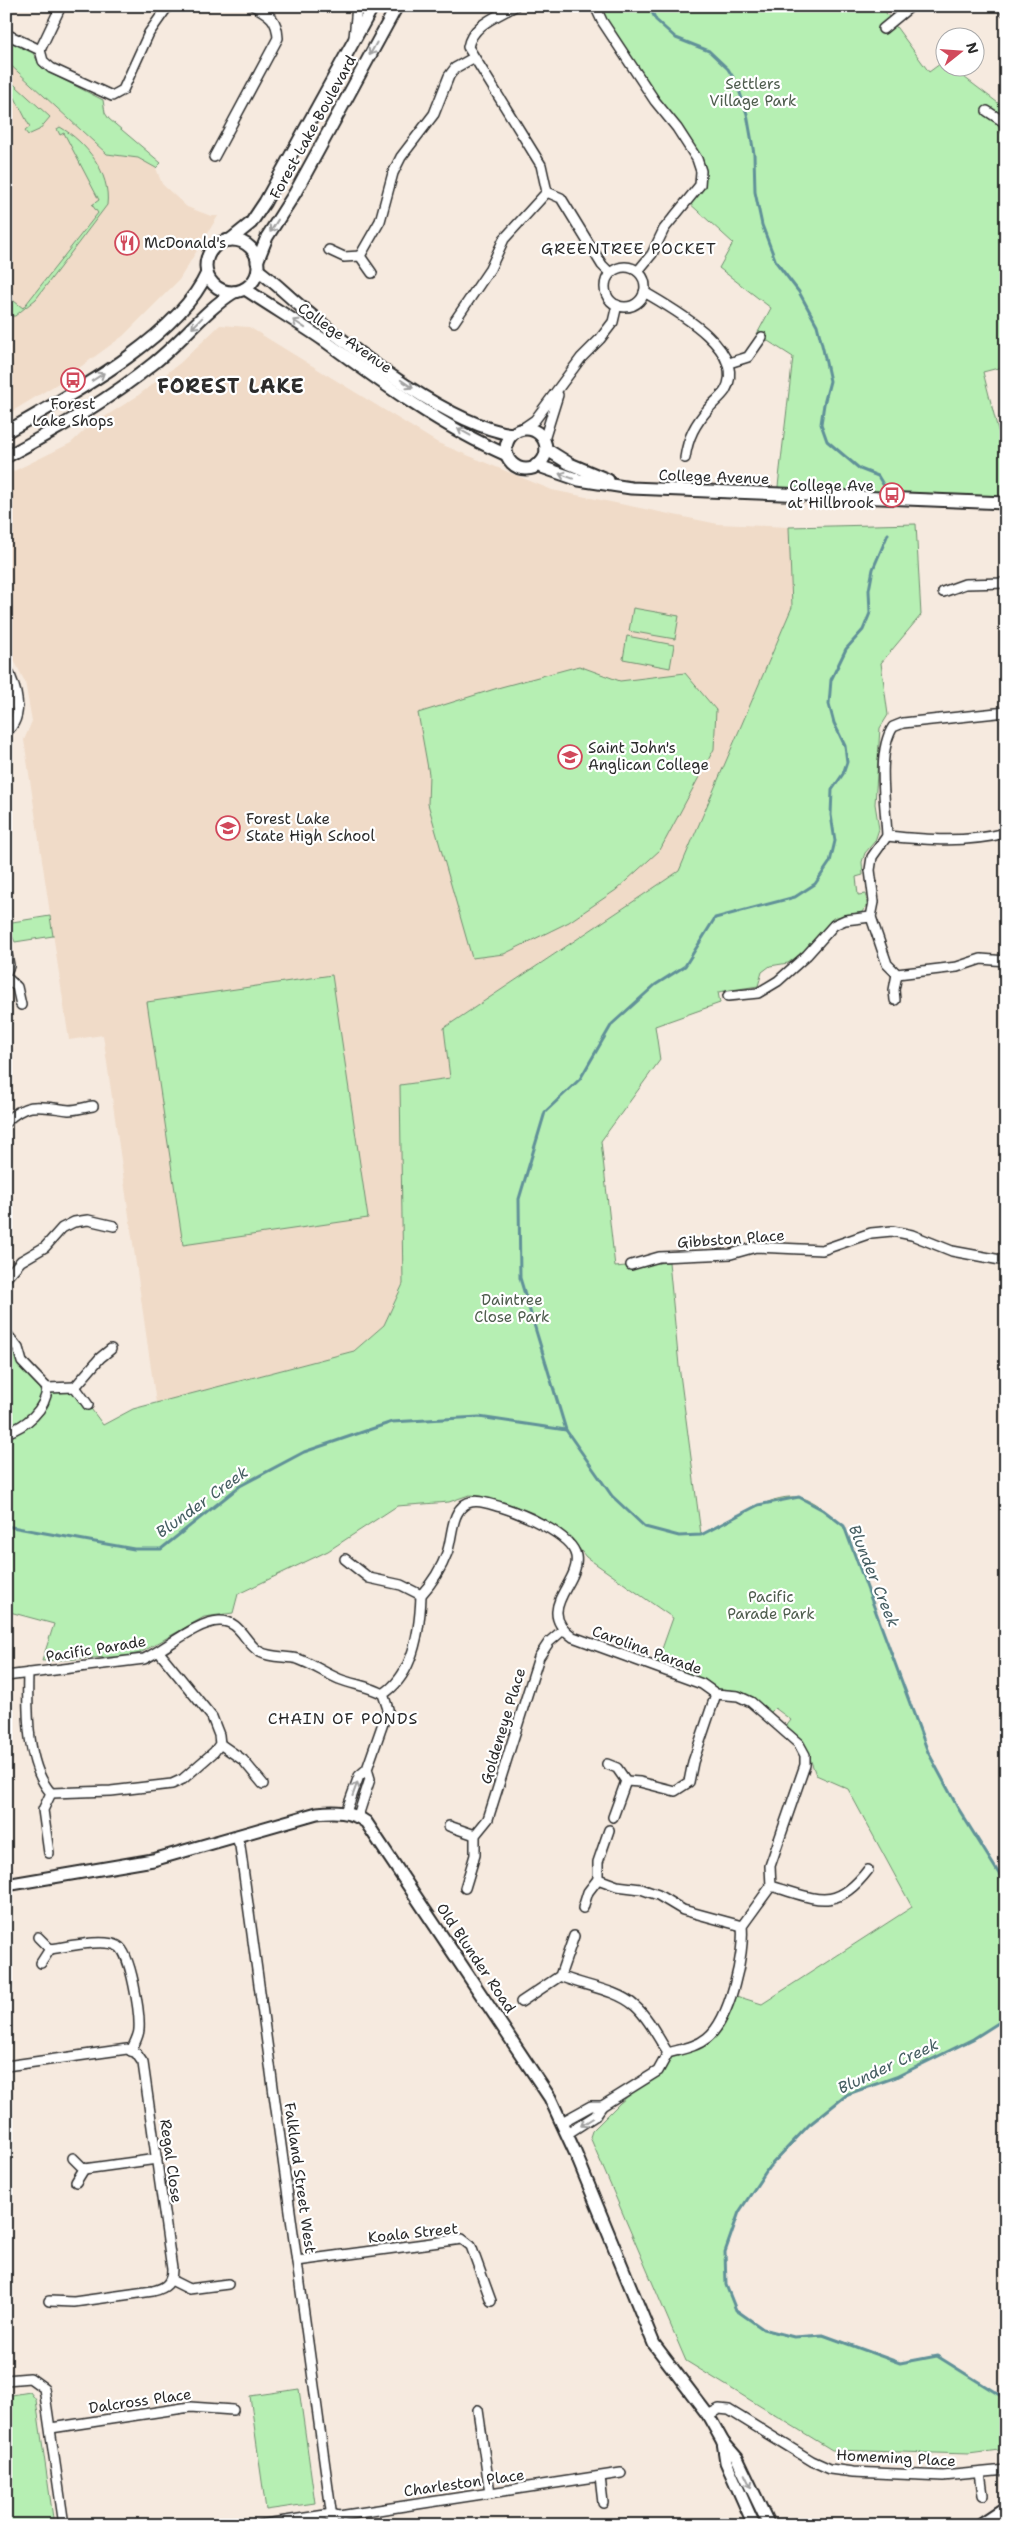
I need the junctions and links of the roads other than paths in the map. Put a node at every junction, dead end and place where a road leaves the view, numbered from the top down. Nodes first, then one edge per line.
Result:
1 (61, 6) edge
2 (168, 6) edge
3 (254, 6) edge
4 (356, 6) edge
5 (373, 6) edge
6 (396, 6) edge
7 (515, 6) edge
8 (595, 6) edge
9 (911, 6) edge
10 (1002, 6) edge
11 (1006, 12) edge
12 (882, 29) dead end
13 (6, 34) edge
14 (354, 41) junction
15 (40, 50) junction
16 (473, 58) junction
17 (987, 111) dead end
18 (1005, 124) edge
19 (214, 157) dead end
20 (547, 192) junction
21 (230, 240) junction
22 (329, 250) dead end
23 (360, 256) junction
24 (258, 266) junction
25 (638, 271) junction
26 (207, 273) junction
27 (372, 273) dead end
28 (610, 273) junction
29 (240, 290) junction
30 (644, 292) junction
31 (617, 305) junction
32 (454, 322) dead end
33 (762, 337) dead end
34 (729, 363) junction
35 (561, 388) junction
36 (6, 432) edge
37 (517, 432) junction
38 (544, 444) junction
39 (507, 455) junction
40 (6, 456) edge
41 (685, 458) dead end
42 (536, 465) junction
43 (631, 488) junction
44 (1006, 503) edge
45 (1006, 583) edge
46 (943, 592) dead end
47 (6, 667) edge
48 (6, 686) edge
49 (1006, 712) edge
50 (6, 719) edge
51 (6, 732) edge
52 (1006, 833) edge
53 (887, 836) junction
54 (871, 917) junction
55 (6, 948) edge
56 (1006, 961) edge
57 (6, 972) edge
58 (897, 974) junction
59 (6, 978) edge
60 (728, 996) dead end
61 (895, 1000) dead end
62 (21, 1006) dead end
63 (93, 1106) dead end
64 (6, 1122) edge
65 (114, 1226) dead end
66 (1006, 1261) edge
67 (631, 1265) dead end
68 (6, 1278) edge
69 (6, 1333) edge
70 (112, 1349) dead end
71 (75, 1387) junction
72 (47, 1388) junction
73 (88, 1405) dead end
74 (6, 1433) edge
75 (345, 1559) dead end
76 (421, 1595) junction
77 (563, 1630) junction
78 (159, 1652) junction
79 (28, 1673) junction
80 (6, 1676) edge
81 (383, 1694) junction
82 (716, 1694) junction
83 (220, 1744) junction
84 (607, 1764) dead end
85 (368, 1769) junction
86 (626, 1781) junction
87 (263, 1784) dead end
88 (51, 1793) junction
89 (346, 1812) junction
90 (358, 1816) junction
91 (613, 1817) dead end
92 (449, 1826) dead end
93 (609, 1830) dead end
94 (475, 1835) junction
95 (236, 1836) junction
96 (49, 1853) dead end
97 (868, 1870) dead end
98 (598, 1879) junction
99 (6, 1885) edge
100 (772, 1886) junction
101 (465, 1888) dead end
102 (583, 1908) dead end
103 (742, 1926) junction
104 (574, 1936) dead end
105 (38, 1937) dead end
106 (50, 1949) junction
107 (41, 1963) dead end
108 (560, 1976) junction
109 (521, 2002) dead end
110 (131, 2051) junction
111 (668, 2053) junction
112 (6, 2066) edge
113 (602, 2106) junction
114 (562, 2122) junction
115 (567, 2134) junction
116 (73, 2158) dead end
117 (157, 2159) junction
118 (84, 2169) junction
119 (76, 2182) dead end
120 (297, 2261) junction
121 (171, 2280) junction
122 (228, 2284) dead end
123 (49, 2300) dead end
124 (491, 2301) dead end
125 (6, 2380) edge
126 (233, 2410) dead end
127 (478, 2410) dead end
128 (708, 2415) junction
129 (51, 2428) junction
130 (723, 2442) junction
131 (1006, 2470) edge
132 (621, 2474) dead end
133 (980, 2474) junction
134 (600, 2477) junction
135 (490, 2493) junction
136 (983, 2495) dead end
137 (603, 2503) dead end
138 (1006, 2509) edge
139 (332, 2514) junction
140 (64, 2525) edge
141 (259, 2525) edge
142 (333, 2525) edge
143 (754, 2525) edge
144 (769, 2525) edge
145 (982, 2525) edge

1 - 15 street
2 - 15 street
3 - 19 street
4 - 14 street
5 - 14 main road, Forest Lake Boulevard
6 -> 24 main road, Forest Lake Boulevard
7 - 16 street
8 - 25 street
9 - 12 street
10 - 11 street
13 - 15 street
14 - 21 main road, Forest Lake Boulevard
16 - 20 street
16 - 23 street
17 - 18 street
20 - 28 street
20 - 32 street
21 - 24 main road
21 - 26 main road
22 - 23 street
23 - 27 street
24 - 29 main road
24 -> 37 main road, College Avenue
25 - 28 street
25 - 30 street
26 - 29 main road
36 -> 26 main road
28 - 31 street
39 -> 29 main road, College Avenue
29 -> 40 main road
30 - 31 street
30 - 34 street
31 - 35 street
33 - 34 street
34 - 41 street
35 - 37 street
35 - 38 street
37 - 38 main road, College Avenue
37 - 39 main road
38 - 42 main road
38 - 43 main road, College Avenue
39 - 42 main road, College Avenue
43 -> 42 main road, College Avenue
43 - 44 main road, College Avenue
45 - 46 street
47 - 51 street
48 - 50 street
49 - 53 street
52 - 53 street
53 - 54 street
54 - 58 street
54 - 60 street
55 - 57 street
56 - 58 street
58 - 61 street
59 - 62 street
63 - 64 street
65 - 68 street
66 - 67 street, Gibbston Place
69 - 72 street
70 - 71 street
71 - 72 street
71 - 73 street
72 - 74 street
75 - 76 street
76 - 77 street
76 - 81 street
77 - 82 street, Carolina Parade
77 - 94 street, Goldeneye Place
78 - 79 street, Pacific Parade
78 - 81 street, Pacific Parade
78 - 83 street
79 - 80 street, Pacific Parade
79 - 88 street
81 - 85 street
82 - 86 street
82 - 100 street, Carolina Parade
83 - 87 street
83 - 88 street
84 - 86 street
89 -> 85 street
85 - 90 street
86 - 91 street
88 - 96 street
89 - 90 main road, Old Blunder Road
89 - 95 main road, Old Blunder Road
90 - 114 main road, Old Blunder Road
92 - 94 street
93 - 98 street
94 - 101 street
95 - 99 main road, Old Blunder Road
95 - 120 street, Falkland Street West
97 - 100 street
98 - 102 street
98 - 103 street
100 - 103 street
103 - 111 street
104 - 108 street
105 - 106 street
106 - 107 street
106 - 110 street
108 - 109 street
108 - 111 street
110 - 112 street
110 - 117 street, Regal Close
111 - 113 street
113 - 114 street
113 -> 115 street
114 - 115 main road, Old Blunder Road
115 - 128 main road, Old Blunder Road
116 - 118 street
117 - 118 street
117 - 121 street, Regal Close
118 - 119 street
120 - 124 street, Koala Street
120 - 139 street, Falkland Street West
121 - 122 street
121 - 123 street
125 - 129 street
126 - 129 street, Dalcross Place
127 - 135 street
128 - 130 main road, Old Blunder Road
128 - 133 street, Homeming Place
129 - 140 street
130 - 143 main road, Old Blunder Road
130 -> 144 main road, Old Blunder Road
131 - 133 street, Homeming Place
132 - 134 street, Charleston Place
133 - 136 street
134 - 135 street, Charleston Place
134 - 137 street
135 - 139 street, Charleston Place
138 - 145 main road
139 - 141 street, Charleston Place
139 - 142 street, Falkland Street West

